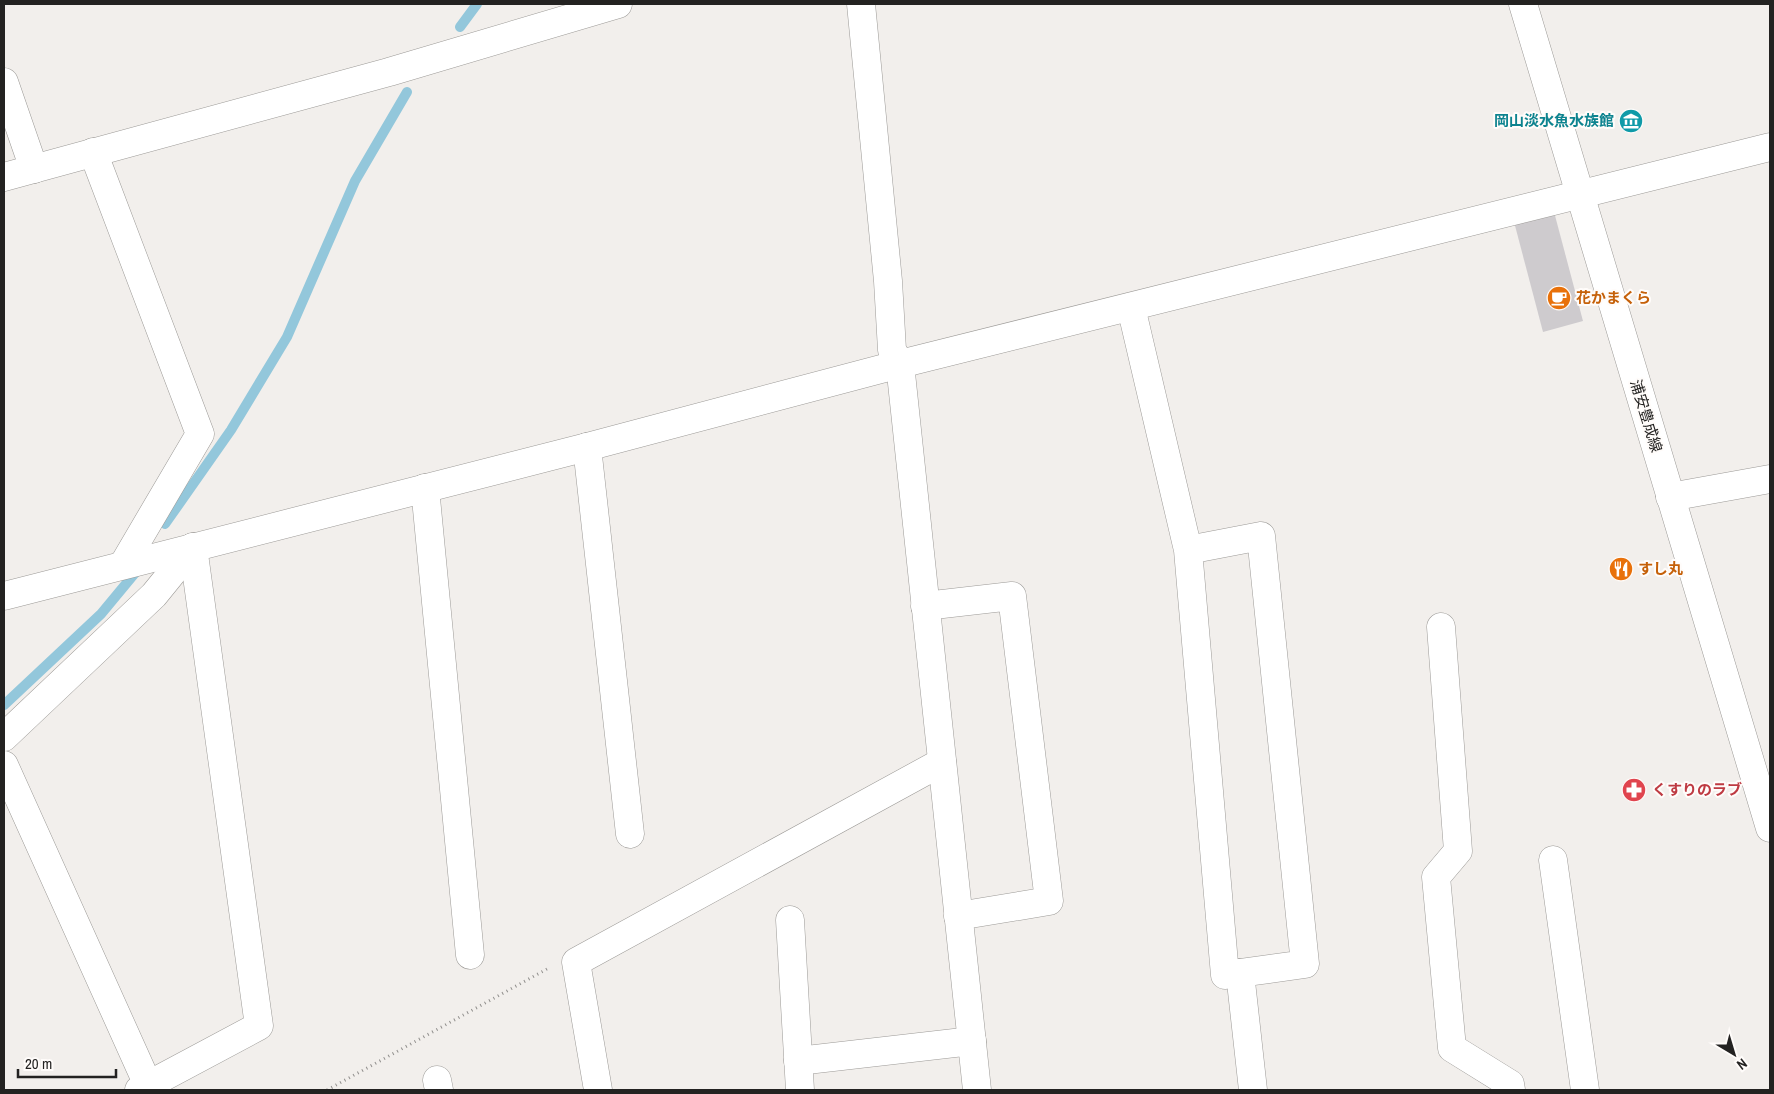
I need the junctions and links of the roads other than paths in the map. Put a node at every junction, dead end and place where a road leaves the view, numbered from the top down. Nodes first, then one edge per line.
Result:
1 (618, 4) edge
2 (861, 4) edge
3 (1523, 4) edge
4 (4, 82) edge
5 (1770, 147) edge
6 (93, 152) junction
7 (34, 169) junction
8 (4, 177) edge
9 (1579, 194) junction
10 (1131, 306) junction
11 (900, 364) junction
12 (587, 447) junction
13 (1770, 479) edge
14 (425, 488) junction
15 (1670, 497) junction
16 (193, 547) junction
17 (1188, 550) junction
18 (123, 565) junction
19 (4, 596) edge
20 (925, 606) junction
21 (1441, 627) dead end
22 (4, 737) edge
23 (942, 762) junction
24 (4, 765) edge
25 (1770, 828) edge
26 (630, 834) dead end
27 (1553, 860) dead end
28 (958, 916) junction
29 (790, 920) dead end
30 (470, 955) dead end
31 (1240, 974) junction
32 (972, 1041) junction
33 (798, 1061) junction
34 (144, 1088) edge
35 (598, 1090) edge
36 (800, 1090) edge
37 (977, 1090) edge
38 (1253, 1090) edge
39 (1511, 1090) edge
40 (1585, 1090) edge

1 - 6 street
2 - 11 street
3 - 9 street, 浦安豊成線
4 - 7 street
5 - 9 street
6 - 7 street
6 - 18 street
7 - 8 street
9 - 10 street
9 - 15 street, 浦安豊成線
10 - 11 street
10 - 17 street
11 - 12 street
11 - 20 street
12 - 14 street
12 - 26 street
13 - 15 street
14 - 16 street
14 - 30 street
15 - 25 street, 浦安豊成線
16 - 18 street
16 - 22 street
16 - 34 street
17 - 31 street
17 - 31 street
18 - 19 street
20 - 23 street
20 - 28 street
21 - 39 street
23 - 28 street
23 - 35 street
24 - 34 street
27 - 40 street
28 - 32 street
29 - 33 street
31 - 38 street
32 - 33 street
32 - 37 street
33 - 36 street

